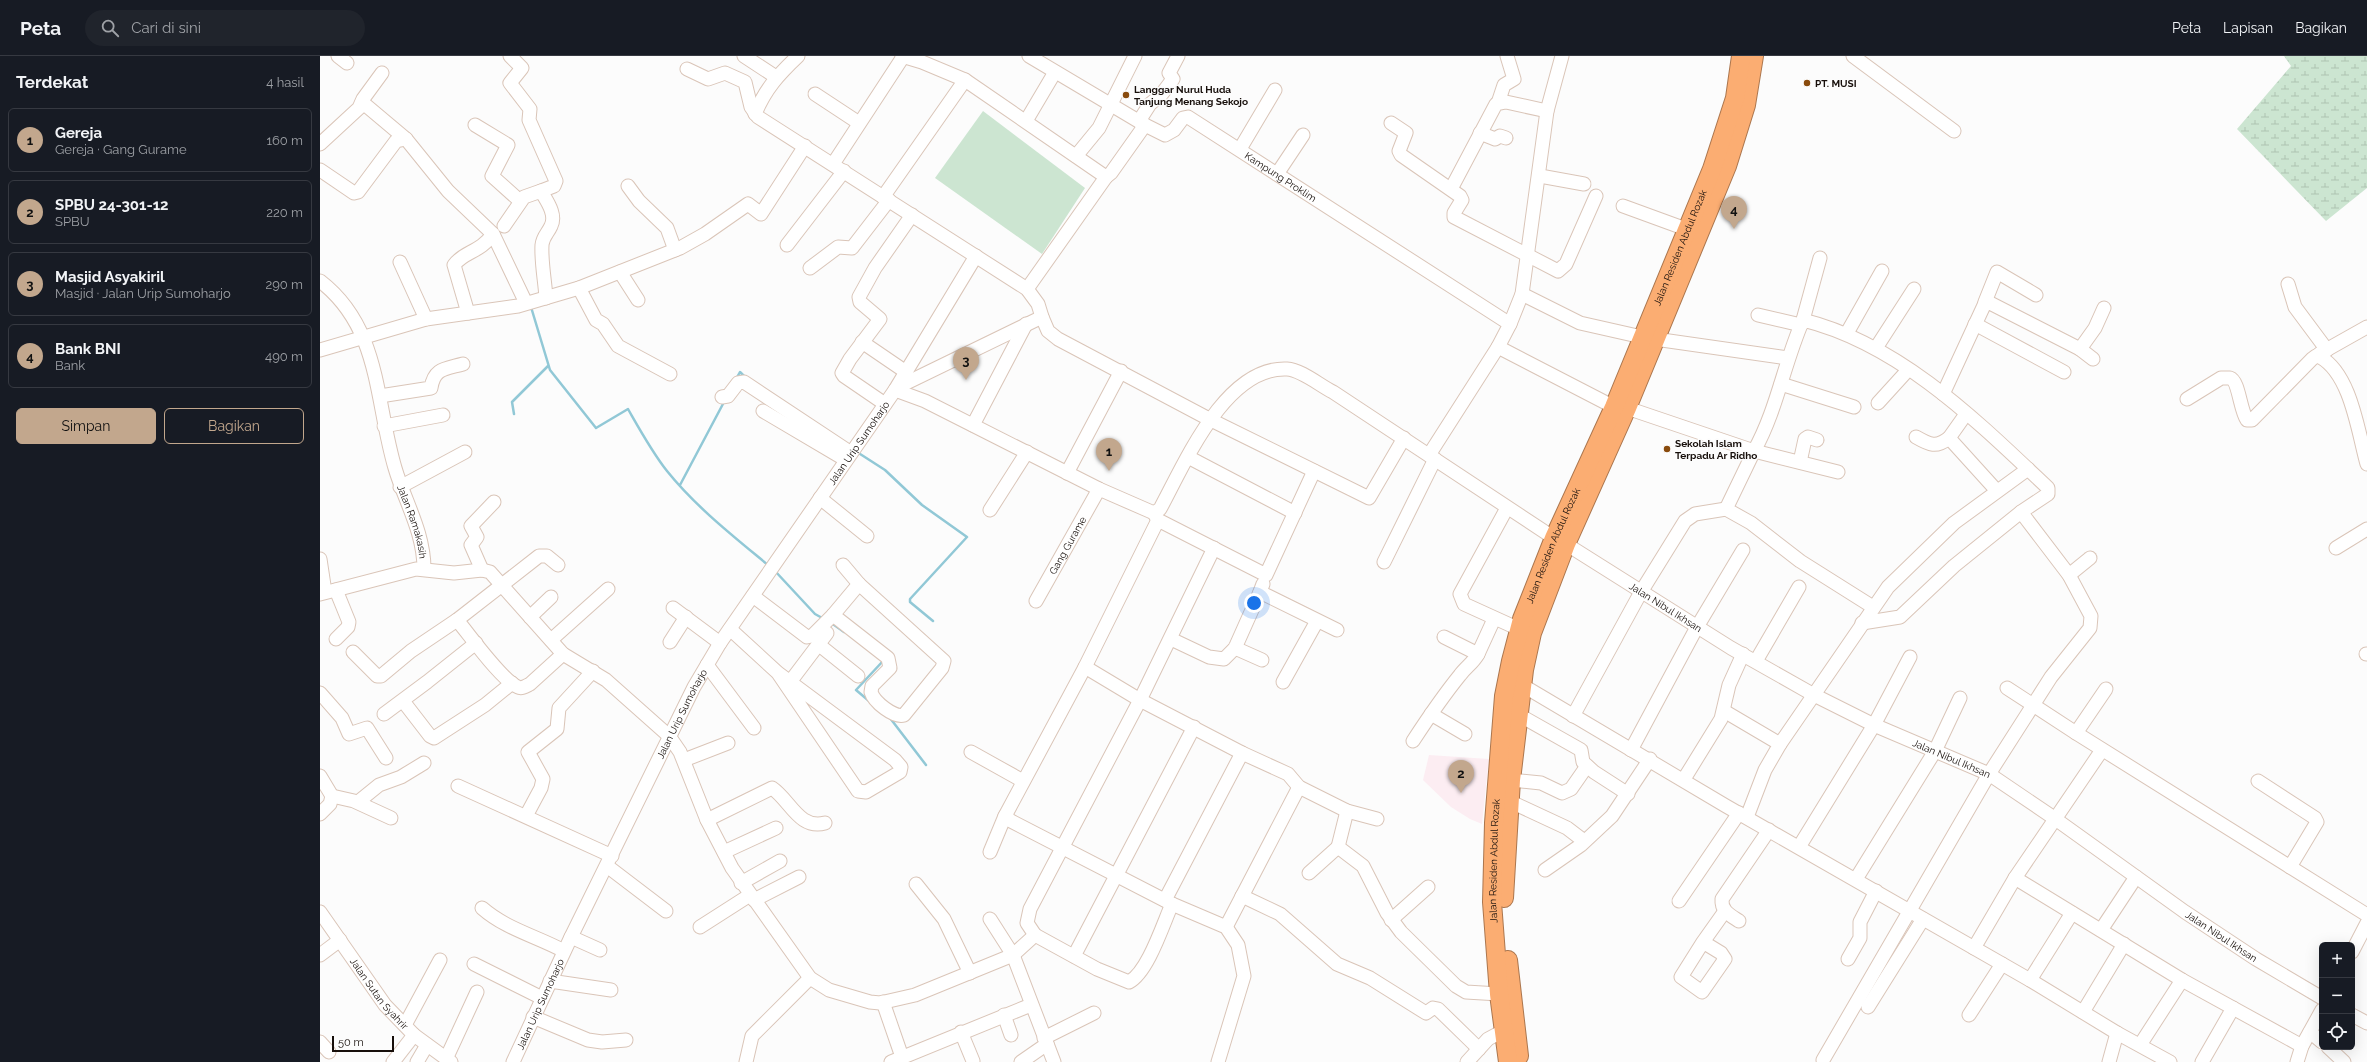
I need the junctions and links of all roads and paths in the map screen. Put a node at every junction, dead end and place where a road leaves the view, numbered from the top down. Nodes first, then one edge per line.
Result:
1 (510, 56) edge
2 (744, 56) edge
3 (798, 56) edge
4 (903, 56) edge
5 (1029, 56) edge
6 (1135, 56) edge
7 (1178, 56) edge
8 (1507, 56) edge
9 (1562, 56) edge
10 (1741, 56) edge
11 (1754, 56) edge
12 (1853, 56) edge
13 (923, 59) edge
14 (687, 69) dead end
15 (1055, 72) junction
16 (382, 73) dead end
17 (776, 77) junction
18 (965, 80) junction
19 (1275, 90) dead end
20 (815, 94) dead end
21 (1110, 103) junction
22 (1498, 103) junction
23 (361, 105) junction
24 (1547, 111) junction
25 (754, 114) junction
26 (1026, 121) junction
27 (859, 123) junction
28 (1142, 123) junction
29 (1391, 123) dead end
30 (475, 125) dead end
31 (1954, 130) dead end
32 (1480, 133) junction
33 (1303, 135) dead end
34 (1506, 138) dead end
35 (403, 139) junction
36 (320, 144) edge
37 (805, 146) junction
38 (1240, 149) junction
39 (1076, 156) junction
40 (833, 164) junction
41 (320, 170) edge
42 (844, 172) junction
43 (1277, 174) junction
44 (1540, 176) junction
45 (1106, 177) junction
46 (1584, 184) dead end
47 (628, 186) dead end
48 (1451, 189) junction
49 (541, 191) junction
50 (1596, 196) dead end
51 (886, 198) junction
52 (520, 201) junction
53 (1623, 206) dead end
54 (912, 215) junction
55 (504, 226) dead end
56 (1686, 229) junction
57 (491, 236) junction
58 (787, 245) dead end
59 (675, 250) junction
60 (1528, 255) junction
61 (976, 256) junction
62 (1820, 258) dead end
63 (400, 262) dead end
64 (810, 268) dead end
65 (1882, 271) dead end
66 (620, 272) junction
67 (320, 281) edge
68 (2288, 284) dead end
69 (579, 288) junction
70 (1028, 289) junction
71 (1914, 289) dead end
72 (1522, 294) junction
73 (2036, 295) dead end
74 (546, 298) junction
75 (638, 300) dead end
76 (1985, 302) junction
77 (523, 304) junction
78 (2104, 308) dead end
79 (468, 313) junction
80 (1758, 315) dead end
81 (1042, 317) junction
82 (426, 319) junction
83 (1802, 322) junction
84 (1026, 324) junction
85 (1510, 324) junction
86 (1975, 324) junction
87 (2367, 326) edge
88 (1847, 333) junction
89 (364, 337) junction
90 (1648, 338) junction
91 (862, 342) junction
92 (1498, 347) junction
93 (1876, 348) junction
94 (2080, 349) junction
95 (320, 350) edge
96 (2321, 353) junction
97 (1788, 358) junction
98 (2093, 359) dead end
99 (463, 364) dead end
100 (1908, 370) junction
101 (1121, 371) junction
102 (906, 372) junction
103 (2064, 372) dead end
104 (670, 374) dead end
105 (1781, 384) junction
106 (896, 389) junction
107 (1943, 394) junction
108 (380, 396) junction
109 (722, 397) dead end
110 (2187, 399) dead end
111 (1878, 403) dead end
112 (885, 404) junction
113 (1854, 407) dead end
114 (1621, 408) junction
115 (763, 410) dead end
116 (1966, 414) junction
117 (443, 415) dead end
118 (1209, 419) junction
119 (973, 425) junction
120 (384, 426) junction
121 (1916, 437) dead end
122 (1404, 438) junction
123 (1949, 438) junction
124 (1817, 440) dead end
125 (1754, 451) junction
126 (465, 452) dead end
127 (851, 452) junction
128 (1027, 452) junction
129 (1188, 457) junction
130 (1432, 457) junction
131 (1800, 462) junction
132 (2367, 464) edge
133 (2028, 469) junction
134 (1314, 471) junction
135 (1838, 472) dead end
136 (1067, 473) junction
137 (400, 487) junction
138 (1098, 489) junction
139 (1997, 491) junction
140 (820, 498) junction
141 (494, 502) dead end
142 (1507, 508) junction
143 (1726, 509) junction
144 (990, 510) dead end
145 (1295, 512) junction
146 (2021, 512) junction
147 (1156, 516) junction
148 (2367, 529) edge
149 (867, 536) dead end
150 (1560, 541) junction
151 (1214, 548) junction
152 (2336, 548) dead end
153 (1743, 550) dead end
154 (2090, 558) dead end
155 (320, 559) edge
156 (1384, 562) dead end
157 (558, 565) dead end
158 (843, 566) dead end
159 (424, 569) junction
160 (482, 570) junction
161 (1266, 575) junction
162 (2069, 575) junction
163 (501, 583) junction
164 (859, 584) junction
165 (1799, 587) dead end
166 (608, 589) dead end
167 (327, 592) edge
168 (1260, 592) junction
169 (1641, 592) junction
170 (753, 596) junction
171 (551, 598) dead end
172 (1036, 601) dead end
173 (1873, 607) junction
174 (673, 608) dead end
175 (530, 617) junction
176 (686, 617) junction
177 (1494, 619) junction
178 (457, 620) junction
179 (1317, 620) junction
180 (828, 623) junction
181 (1862, 623) junction
182 (1697, 627) junction
183 (730, 629) junction
184 (1518, 629) junction
185 (1337, 630) dead end
186 (1444, 637) dead end
187 (336, 639) dead end
188 (1171, 639) junction
189 (551, 640) junction
190 (670, 642) dead end
191 (476, 643) junction
192 (720, 643) junction
193 (818, 644) junction
194 (1235, 648) junction
195 (353, 652) dead end
196 (563, 654) junction
197 (1478, 654) junction
198 (1743, 654) junction
199 (1910, 657) dead end
200 (1262, 660) dead end
201 (1756, 661) junction
202 (707, 665) junction
203 (1085, 667) junction
204 (593, 671) junction
205 (778, 674) junction
206 (858, 676) dead end
207 (790, 682) junction
208 (1282, 682) dead end
209 (512, 683) junction
210 (1522, 685) junction
211 (2007, 688) dead end
212 (2106, 689) dead end
213 (1814, 695) junction
214 (1960, 698) dead end
215 (322, 699) edge
216 (1140, 700) junction
217 (403, 701) junction
218 (2034, 704) junction
219 (1724, 711) junction
220 (384, 714) dead end
221 (1431, 714) junction
222 (1519, 715) junction
223 (1573, 716) junction
224 (1874, 725) junction
225 (1194, 727) junction
226 (754, 728) dead end
227 (2076, 733) junction
228 (1465, 734) dead end
229 (669, 736) junction
230 (1413, 741) dead end
231 (728, 743) dead end
232 (1780, 744) junction
233 (1631, 750) junction
234 (1935, 750) junction
235 (2102, 750) junction
236 (971, 752) dead end
237 (1242, 753) junction
238 (386, 758) dead end
239 (684, 760) junction
240 (1650, 760) junction
241 (424, 763) dead end
242 (1586, 766) junction
243 (1989, 774) junction
244 (320, 776) edge
245 (1684, 779) junction
246 (1511, 780) junction
247 (1023, 781) junction
248 (2258, 781) dead end
249 (458, 786) dead end
250 (1299, 787) junction
251 (1628, 794) junction
252 (332, 796) junction
253 (1509, 801) junction
254 (358, 802) junction
255 (1347, 810) junction
256 (320, 814) edge
257 (1743, 815) junction
258 (526, 816) junction
259 (1005, 816) junction
260 (391, 818) dead end
261 (2054, 818) junction
262 (1376, 819) dead end
263 (707, 820) junction
264 (825, 823) dead end
265 (776, 828) dead end
266 (1769, 830) junction
267 (1584, 841) junction
268 (1063, 846) junction
269 (1338, 847) junction
270 (1799, 847) junction
271 (724, 852) junction
272 (990, 852) dead end
273 (609, 861) junction
274 (780, 861) dead end
275 (2290, 867) junction
276 (1545, 870) dead end
277 (1309, 873) dead end
278 (1116, 874) junction
279 (799, 877) dead end
280 (2136, 877) junction
281 (2015, 878) junction
282 (1856, 879) junction
283 (741, 883) junction
284 (916, 884) dead end
285 (1428, 887) dead end
286 (1876, 890) junction
287 (1242, 896) junction
288 (752, 897) junction
289 (1679, 901) dead end
290 (1169, 902) junction
291 (482, 908) dead end
292 (666, 911) dead end
293 (1725, 911) junction
294 (320, 912) edge
295 (1910, 912) junction
296 (2072, 913) junction
297 (2367, 915) edge
298 (990, 919) dead end
299 (1923, 919) junction
300 (1391, 920) junction
301 (1739, 921) dead end
302 (2367, 923) edge
303 (700, 927) dead end
304 (1226, 927) junction
305 (2101, 930) junction
306 (1035, 935) junction
307 (571, 937) junction
308 (340, 940) junction
309 (1703, 942) dead end
310 (2124, 944) junction
311 (2355, 946) edge
312 (1974, 948) junction
313 (600, 950) dead end
314 (564, 951) junction
315 (320, 954) edge
316 (1013, 955) junction
317 (1074, 956) junction
318 (1848, 959) dead end
319 (440, 960) dead end
320 (474, 964) dead end
321 (2002, 964) junction
322 (970, 974) junction
323 (810, 978) junction
324 (2030, 980) junction
325 (2182, 980) junction
326 (550, 981) junction
327 (611, 990) dead end
328 (477, 992) dead end
329 (1499, 994) junction
330 (2319, 996) edge
331 (542, 998) junction
332 (878, 1002) junction
333 (1026, 1006) dead end
334 (1868, 1007) dead end
335 (2233, 1008) junction
336 (2083, 1012) junction
337 (1094, 1013) dead end
338 (2320, 1014) edge
339 (1004, 1015) junction
340 (1969, 1015) dead end
341 (533, 1017) junction
342 (2355, 1017) edge
343 (2367, 1023) edge
344 (405, 1025) junction
345 (1503, 1031) junction
346 (961, 1032) junction
347 (2310, 1032) junction
348 (2117, 1033) junction
349 (414, 1035) junction
350 (1011, 1035) dead end
351 (626, 1040) dead end
352 (2319, 1040) edge
353 (1046, 1041) junction
354 (320, 1042) edge
355 (427, 1045) junction
356 (2140, 1045) junction
357 (2302, 1046) junction
358 (1479, 1049) junction
359 (2331, 1050) edge
360 (329, 1052) dead end
361 (896, 1059) edge
362 (449, 1060) edge
363 (1823, 1060) dead end
364 (973, 1061) edge
365 (1222, 1061) edge
366 (392, 1062) edge
367 (417, 1062) edge
368 (513, 1062) edge
369 (746, 1062) edge
370 (1020, 1062) edge
371 (1054, 1062) edge
372 (1467, 1062) edge
373 (1508, 1062) edge
374 (1520, 1062) edge
375 (2109, 1062) edge
376 (2170, 1062) edge
377 (2202, 1062) edge
378 (2297, 1062) edge
379 (2344, 1062) edge

1 - 49 street
2 - 17 street
3 - 17 street
4 - 13 street
4 - 27 street
5 - 15 street, Kampung Proklim
6 - 21 street
7 - 28 street
8 - 22 street
9 - 24 street
10 - 56 highway, Jalan Residen Abdul Rozak
11 - 90 highway, Jalan Residen Abdul Rozak
12 - 31 street
13 - 18 street
14 - 25 street
15 - 21 street, Kampung Proklim
15 - 26 street
16 - 23 street
17 - 25 street
18 - 26 street
18 - 51 street
19 - 38 street
20 - 27 street
21 - 28 street, Kampung Proklim
21 - 39 street
22 - 24 street
22 - 32 street
23 - 35 street
23 - 36 street
24 - 44 street
25 - 37 street
26 - 39 street
27 - 40 street
28 - 38 street, Kampung Proklim
28 - 45 street
29 - 48 street
30 - 52 street
32 - 34 street
32 - 48 street
33 - 43 street
35 - 41 street
35 - 57 street
37 - 40 street
37 - 59 street
38 - 43 street, Kampung Proklim
39 - 45 street
40 - 42 street
42 - 51 street
42 - 58 street
43 - 85 street, Kampung Proklim
44 - 46 street
44 - 60 street
45 - 70 street
47 - 59 street
48 - 60 street
49 - 52 street
49 - 74 street
50 - 60 street
51 - 54 street
51 - 64 street
52 - 55 street
53 - 56 street
54 - 61 street
54 - 91 street
56 - 90 highway, Jalan Residen Abdul Rozak
57 - 77 street
57 - 79 street
59 - 66 street
60 - 72 street
61 - 70 street
61 - 102 street, Jalan Urip Sumoharjo
62 - 83 street
63 - 82 street
65 - 88 street
66 - 69 street
66 - 75 street
67 - 89 street, Jalan Ramakasih
68 - 96 street
69 - 74 street
69 - 104 street
70 - 81 street
71 - 93 street
72 - 85 street
72 - 90 street
73 - 76 street
74 - 77 street
76 - 86 street
76 - 94 street
77 - 79 street
78 - 94 street
79 - 82 street
80 - 83 street
81 - 84 street
81 - 101 street
82 - 89 street
83 - 88 street
83 - 97 street
84 - 106 street
84 - 119 street
85 - 92 street
86 - 103 street
86 - 107 street
87 - 96 street
88 - 93 street
89 - 95 street
89 - 108 street, Jalan Ramakasih
90 - 97 street
90 - 114 highway, Jalan Residen Abdul Rozak
91 - 102 street
91 - 112 street
92 - 114 street
92 - 130 street
93 - 100 street
94 - 98 street
96 - 110 street
96 - 132 street
97 - 105 street
99 - 108 street
100 - 107 street
100 - 111 street
101 - 118 street
101 - 136 street
102 - 106 street, Jalan Urip Sumoharjo
105 - 113 street
105 - 125 street
106 - 112 street, Jalan Urip Sumoharjo
106 - 119 street
107 - 116 street
108 - 120 street, Jalan Ramakasih
109 - 127 street
112 - 127 street, Jalan Urip Sumoharjo
114 - 125 street
114 - 150 highway, Jalan Residen Abdul Rozak
115 - 127 street
116 - 123 street
116 - 133 street
117 - 120 street
118 - 122 street, Jalan Nibul Ikhsan
118 - 129 street, Jalan Nibul Ikhsan
118 - 134 street
119 - 128 street
120 - 137 street, Jalan Ramakasih
121 - 123 street
122 - 130 street, Jalan Nibul Ikhsan
122 - 134 street
123 - 139 street
124 - 131 street
125 - 131 street
125 - 143 street
126 - 137 street
127 - 140 street, Jalan Urip Sumoharjo
128 - 136 street
128 - 144 street
129 - 145 street
129 - 147 street, Jalan Nibul Ikhsan
130 - 142 street, Jalan Nibul Ikhsan
130 - 156 street
131 - 135 street
133 - 139 street
133 - 146 street
134 - 145 street
136 - 138 street
137 - 159 street, Jalan Ramakasih
138 - 147 street
138 - 172 street, Gang Gurame
139 - 173 street
140 - 149 street
140 - 170 street, Jalan Urip Sumoharjo
141 - 160 street
142 - 150 street, Jalan Nibul Ikhsan
142 - 177 street
143 - 169 street
143 - 173 street
145 - 161 street
146 - 162 street
146 - 181 street
147 - 151 street
147 - 203 street, Jalan Nibul Ikhsan
148 - 152 street
150 - 169 street, Jalan Nibul Ikhsan
150 - 184 highway, Jalan Residen Abdul Rozak
150 - 210 highway, Jalan Residen Abdul Rozak
151 - 161 street
151 - 188 street
153 - 182 street
154 - 162 street
155 - 167 street
157 - 163 street
158 - 164 street
159 - 160 street, Jalan Ramakasih
159 - 167 street
160 - 163 street
161 - 168 street
162 - 218 street
163 - 175 street
163 - 178 street
164 - 180 street
164 - 180 street
165 - 201 street
166 - 189 street
167 - 187 street
168 - 179 street
168 - 194 street
169 - 182 street, Jalan Nibul Ikhsan
169 - 223 street
170 - 180 street
170 - 183 street, Jalan Urip Sumoharjo
171 - 175 street
173 - 181 street
174 - 176 street
175 - 189 street
176 - 190 street
176 - 192 street
177 - 184 street
177 - 197 street
178 - 191 street
178 - 195 street
179 - 185 street
179 - 208 street
180 - 193 street
181 - 213 street
182 - 198 street, Jalan Nibul Ikhsan
182 - 233 street
183 - 192 street, Jalan Urip Sumoharjo
183 - 205 street
184 - 329 highway, Jalan Residen Abdul Rozak
186 - 197 street
188 - 194 street
188 - 216 street
189 - 196 street
191 - 209 street
191 - 217 street
192 - 202 street, Jalan Urip Sumoharjo
193 - 206 street
193 - 207 street
194 - 200 street
196 - 204 street
196 - 209 street
197 - 221 street
198 - 201 street, Jalan Nibul Ikhsan
198 - 219 street
199 - 224 street
201 - 213 street, Jalan Nibul Ikhsan
202 - 226 street
202 - 229 street, Jalan Urip Sumoharjo
203 - 216 street
203 - 247 street, Jalan Nibul Ikhsan
204 - 229 street
204 - 258 street
205 - 207 street
205 - 207 street
209 - 217 street
210 - 222 highway, Jalan Residen Abdul Rozak
210 - 223 street
211 - 218 street
212 - 227 street
213 - 224 street, Jalan Nibul Ikhsan
213 - 232 street
214 - 234 street
215 - 238 street
216 - 225 street
216 - 268 street
217 - 220 street
218 - 227 street
218 - 243 street
219 - 232 street
219 - 245 street
221 - 228 street
221 - 230 street
222 - 242 street
222 - 246 highway, Jalan Residen Abdul Rozak
223 - 233 street
224 - 234 street, Jalan Nibul Ikhsan
224 - 270 street
225 - 237 street
225 - 278 street
227 - 235 street
229 - 239 street
229 - 273 street, Jalan Urip Sumoharjo
231 - 239 street
232 - 257 street
233 - 240 street
234 - 243 street, Jalan Nibul Ikhsan
234 - 282 street
235 - 261 street
235 - 275 street
236 - 247 street
237 - 250 street
237 - 290 street
239 - 263 street
240 - 245 street
240 - 251 street
241 - 254 street
242 - 246 street
242 - 251 street
243 - 261 street, Jalan Nibul Ikhsan
243 - 295 street
244 - 252 street
245 - 257 street
246 - 253 highway, Jalan Residen Abdul Rozak
247 - 259 street, Jalan Nibul Ikhsan
248 - 275 street
249 - 258 street
250 - 255 street
250 - 287 street
251 - 267 street
252 - 254 street
252 - 256 street
253 - 267 street
253 - 374 highway, Jalan Residen Abdul Rozak
254 - 260 street
255 - 262 street
255 - 269 street
257 - 266 street
257 - 289 street
258 - 273 street
259 - 268 street
259 - 272 street, Jalan Nibul Ikhsan
261 - 280 street, Jalan Nibul Ikhsan
261 - 281 street
263 - 264 street
263 - 271 street
265 - 271 street
266 - 270 street
266 - 293 street
267 - 276 street
268 - 278 street
268 - 306 street
269 - 277 street
269 - 300 street
270 - 282 street
271 - 283 street
273 - 292 street
273 - 307 street, Jalan Urip Sumoharjo
274 - 283 street
275 - 297 street
278 - 290 street
278 - 317 street
279 - 288 street
280 - 305 street
280 - 330 street, Jalan Nibul Ikhsan
281 - 296 street
281 - 312 street
282 - 286 street
283 - 288 street
284 - 322 street
285 - 300 street
286 - 295 street
286 - 318 street
287 - 304 street
287 - 358 street
288 - 303 street
288 - 323 street
290 - 304 street
290 - 317 street
291 - 314 street
293 - 301 street
293 - 309 street
294 - 308 street, Jalan Sutan Syahrir
295 - 299 street
295 - 363 street
296 - 305 street
296 - 324 street
298 - 316 street
299 - 312 street
299 - 334 street
300 - 329 street
302 - 311 street
304 - 365 street
305 - 310 street
306 - 316 street
306 - 317 street
307 - 313 street
307 - 314 street, Jalan Urip Sumoharjo
308 - 315 street
308 - 344 street, Jalan Sutan Syahrir
310 - 325 street
310 - 336 street
312 - 321 street
314 - 326 street, Jalan Urip Sumoharjo
316 - 322 street
316 - 353 street
319 - 344 street
320 - 331 street
321 - 324 street
321 - 340 street
322 - 332 street
323 - 332 street
323 - 369 street
324 - 336 street
325 - 335 street
325 - 356 street
326 - 327 street
326 - 331 street, Jalan Urip Sumoharjo
328 - 362 street
329 - 345 highway, Jalan Residen Abdul Rozak
331 - 341 street, Jalan Urip Sumoharjo
332 - 361 street
333 - 339 street
335 - 357 street
335 - 377 street
336 - 348 street
337 - 353 street
338 - 347 street
339 - 346 street
339 - 350 street
341 - 351 street
341 - 368 street, Jalan Urip Sumoharjo
342 - 343 street
344 - 349 street, Jalan Sutan Syahrir
345 - 358 street
345 - 373 highway, Jalan Residen Abdul Rozak
346 - 361 street
346 - 364 street
347 - 352 street
347 - 357 street
348 - 356 street
348 - 375 street
349 - 355 street, Jalan Sutan Syahrir
349 - 366 street
353 - 370 street
353 - 371 street
354 - 360 street
355 - 362 street, Jalan Sutan Syahrir
355 - 367 street
356 - 376 street
357 - 378 street
358 - 372 street
359 - 379 street

